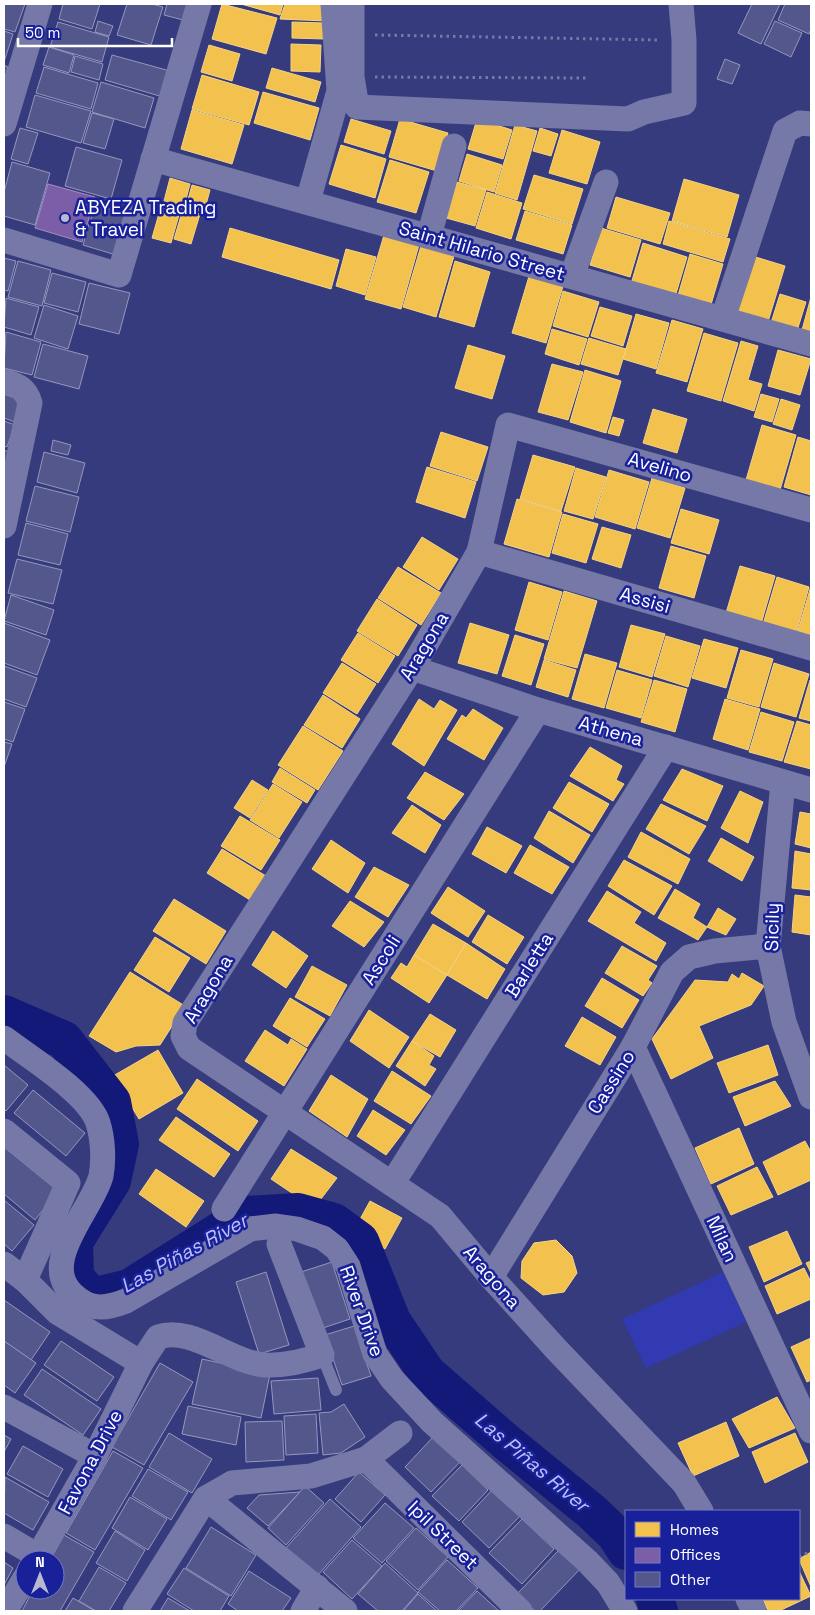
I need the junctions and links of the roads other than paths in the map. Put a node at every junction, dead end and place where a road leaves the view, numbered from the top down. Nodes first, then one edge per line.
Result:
1 (40, 4) edge
2 (199, 4) edge
3 (332, 4) edge
4 (352, 4) edge
5 (681, 4) edge
6 (4, 124) edge
7 (811, 124) edge
8 (454, 146) dead end
9 (153, 159) junction
10 (606, 182) dead end
11 (308, 201) junction
12 (429, 236) junction
13 (4, 240) edge
14 (572, 276) junction
15 (723, 318) junction
16 (811, 344) edge
17 (4, 381) edge
18 (508, 425) joint
19 (811, 510) edge
20 (4, 526) edge
21 (478, 552) junction
22 (811, 648) edge
23 (412, 668) junction
24 (538, 710) junction
25 (666, 747) junction
26 (783, 782) junction
27 (811, 790) edge
28 (768, 946) junction
29 (4, 1038) edge
30 (633, 1047) junction
31 (811, 1097) edge
32 (285, 1111) junction
33 (4, 1131) edge
34 (392, 1184) junction
35 (224, 1210) dead end
36 (279, 1244) dead end
37 (4, 1264) edge
38 (491, 1277) junction
39 (25, 1280) junction
40 (322, 1356) junction
41 (141, 1363) junction
42 (336, 1390) dead end
43 (4, 1407) edge
44 (811, 1431) edge
45 (400, 1433) dead end
46 (95, 1456) junction
47 (366, 1459) junction
48 (206, 1498) junction
49 (700, 1510) edge
50 (4, 1536) edge
51 (25, 1550) edge
52 (42, 1550) edge
53 (317, 1587) junction
54 (15, 1594) edge
55 (5, 1611) edge
56 (135, 1611) edge
57 (303, 1611) edge
58 (345, 1611) edge
59 (520, 1611) edge
60 (625, 1611) edge

1 - 6 street
2 - 9 street
3 - 11 street
4 - 5 street
7 - 15 street
8 - 12 street
9 - 11 street, Saint Hilario Street
9 - 13 street
10 - 14 street
11 - 12 street, Saint Hilario Street
12 - 14 street, Saint Hilario Street
14 - 15 street, Saint Hilario Street
15 - 16 street, Saint Hilario Street
17 - 20 street
18 - 19 street, Avelino
18 - 21 street, Aragona
21 - 22 street, Assisi
21 - 23 street, Aragona
23 - 24 street, Athena
23 - 32 street, Aragona
24 - 25 street, Athena
24 - 32 street, Ascoli
25 - 26 street, Athena
25 - 34 street, Barletta
26 - 27 street, Athena
26 - 28 street, Sicily
28 - 30 street, Cassino
28 - 31 street, Sicily
29 - 60 street, River Drive
30 - 38 street, Cassino
30 - 44 street, Milan
32 - 34 street, Aragona
32 - 35 street, Ascoli
33 - 39 street
34 - 38 street, Aragona
36 - 40 street
37 - 39 street
38 - 49 street, Aragona
39 - 41 street
40 - 41 street, Favona Drive
40 - 42 lane
41 - 46 street, Favona Drive
43 - 46 street
45 - 47 street
46 - 52 street, Favona Drive
47 - 48 street
47 - 59 street, Ipil Street
48 - 53 street
48 - 56 street
50 - 51 street
53 - 57 street
53 - 58 street
54 - 55 street

